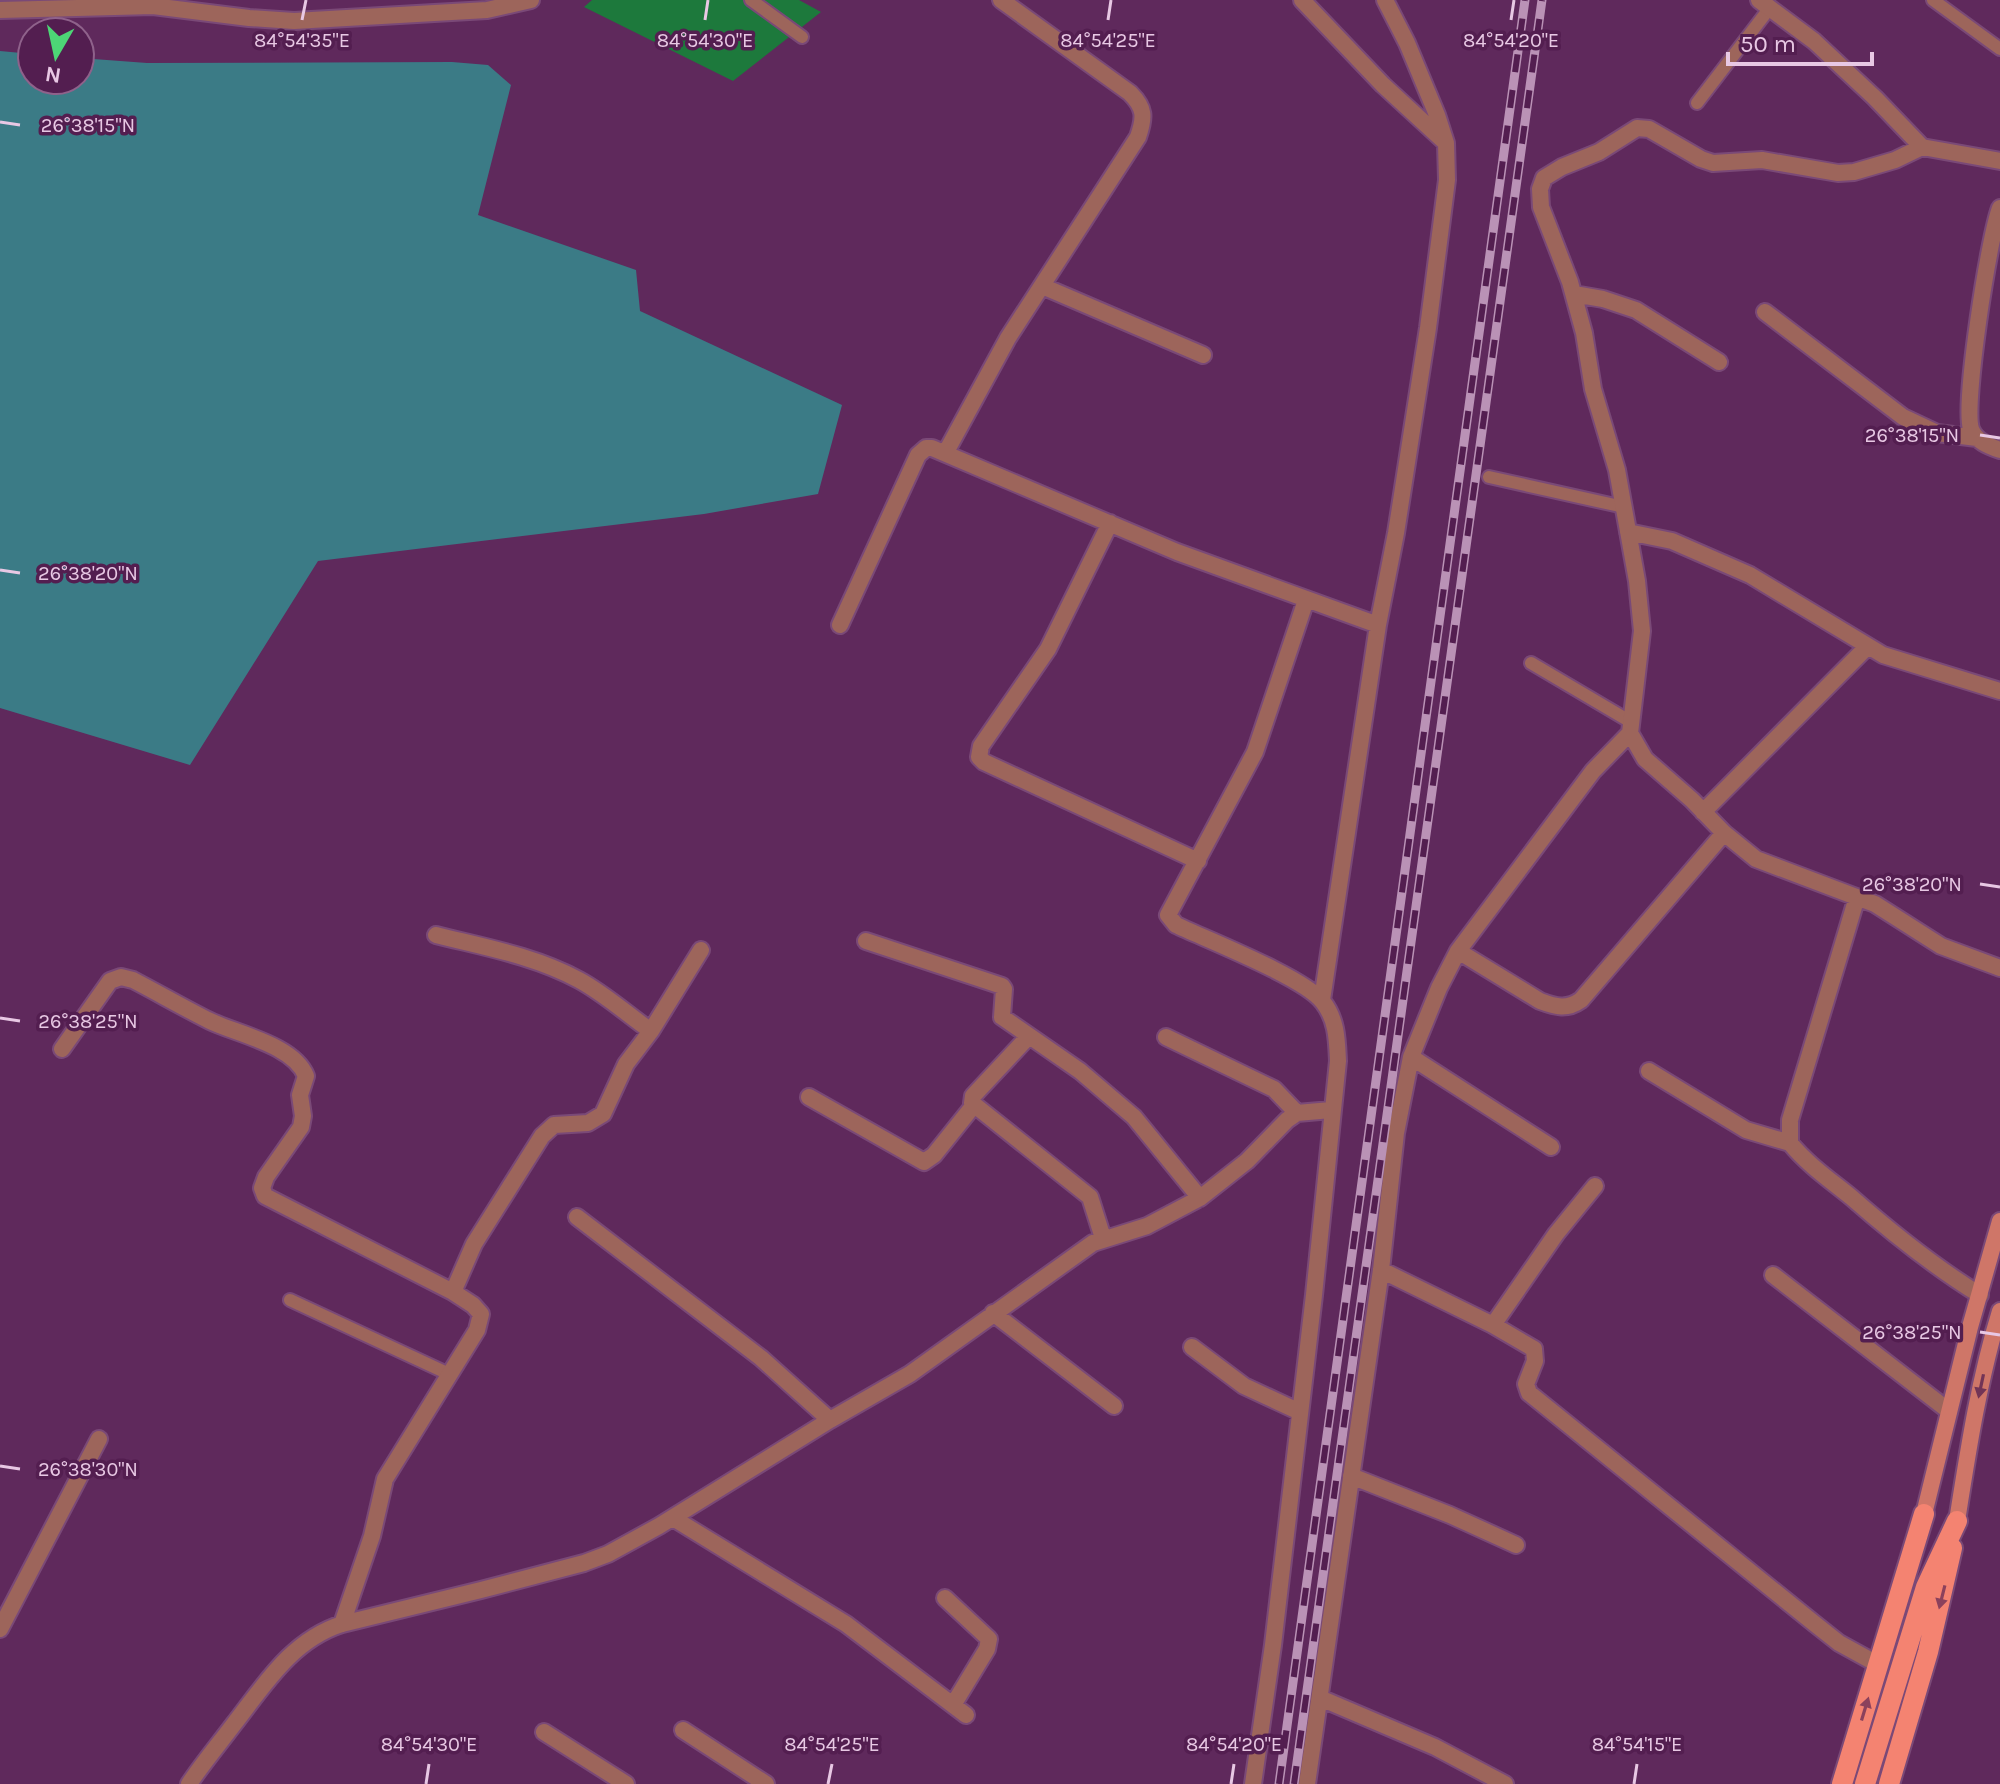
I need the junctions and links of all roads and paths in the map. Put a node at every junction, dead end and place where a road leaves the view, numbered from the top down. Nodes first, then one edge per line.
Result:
1 (531, 0) edge
2 (751, 0) edge
3 (1001, 0) edge
4 (1302, 0) edge
5 (1385, 0) edge
6 (1933, 0) edge
7 (1764, 4) edge
8 (0, 10) edge
9 (802, 37) dead end
10 (2000, 49) edge
11 (1697, 103) dead end
12 (1446, 143) junction
13 (1922, 147) junction
14 (2000, 161) edge
15 (2000, 208) edge
16 (1042, 286) junction
17 (1574, 294) junction
18 (1765, 312) dead end
19 (1203, 355) dead end
20 (1719, 362) dead end
21 (1977, 438) junction
22 (2000, 450) edge
23 (946, 452) junction
24 (1489, 477) dead end
25 (1624, 507) junction
26 (1110, 523) junction
27 (1628, 532) junction
28 (1306, 600) junction
29 (840, 625) dead end
30 (1378, 625) junction
31 (1867, 647) junction
32 (1531, 663) dead end
33 (2000, 691) edge
34 (1630, 728) junction
35 (1703, 812) junction
36 (1724, 833) junction
37 (1198, 861) junction
38 (1857, 897) junction
39 (436, 935) dead end
40 (866, 941) dead end
41 (701, 950) dead end
42 (1458, 951) junction
43 (2000, 968) edge
44 (1322, 1000) junction
45 (651, 1031) junction
46 (1029, 1036) junction
47 (1166, 1037) dead end
48 (62, 1049) dead end
49 (1411, 1057) junction
50 (1649, 1071) dead end
51 (809, 1097) dead end
52 (974, 1105) junction
53 (1331, 1110) junction
54 (1297, 1113) junction
55 (1790, 1143) junction
56 (1551, 1147) dead end
57 (1595, 1186) dead end
58 (1200, 1198) junction
59 (577, 1217) dead end
60 (2000, 1221) edge
61 (1103, 1238) junction
62 (1381, 1270) junction
63 (1773, 1275) dead end
64 (453, 1292) junction
65 (1980, 1295) junction
66 (290, 1300) dead end
67 (2000, 1311) edge
68 (993, 1313) junction
69 (1493, 1325) junction
70 (1996, 1342) edge
71 (1192, 1347) dead end
72 (449, 1374) junction
73 (1114, 1406) dead end
74 (1949, 1411) junction
75 (1300, 1412) junction
76 (830, 1420) junction
77 (99, 1439) dead end
78 (1351, 1476) junction
79 (1924, 1514) junction
80 (673, 1518) junction
81 (1957, 1521) junction
82 (1516, 1545) dead end
83 (1926, 1587) junction
84 (945, 1598) dead end
85 (342, 1624) junction
86 (0, 1629) edge
87 (1879, 1665) junction
88 (1320, 1698) junction
89 (683, 1730) dead end
90 (544, 1732) dead end
91 (189, 1784) edge
92 (626, 1784) edge
93 (766, 1784) edge
94 (1253, 1784) edge
95 (1307, 1784) edge
96 (1505, 1784) edge
97 (1842, 1784) edge
98 (1865, 1784) edge
99 (1889, 1784) edge

1 - 8 street
2 - 9 lane
3 - 16 street
4 - 12 street
5 - 12 street
6 - 10 lane
7 - 11 lane
7 - 13 street
12 - 30 street
13 - 14 street
13 - 17 street
15 - 21 street
16 - 19 street
16 - 23 street
17 - 20 street
17 - 25 street
18 - 21 street
21 - 22 street
23 - 26 street
23 - 29 street
24 - 25 lane
25 - 27 street
26 - 28 street
26 - 37 street
27 - 31 street
27 - 34 street
28 - 30 street
28 - 37 street
30 - 44 street
31 - 33 street
31 - 35 street
32 - 34 lane
34 - 35 street
34 - 42 street
35 - 36 street
36 - 38 street
36 - 42 street
37 - 44 street
38 - 43 street
38 - 55 street
39 - 45 street
40 - 46 street
41 - 45 street
42 - 49 street
44 - 53 street
45 - 64 street
46 - 52 street
46 - 58 street
47 - 54 street
48 - 64 street
49 - 56 street
49 - 62 street
50 - 55 street
51 - 52 street
52 - 61 street
53 - 54 street
53 - 75 street
54 - 58 street
55 - 65 street
57 - 69 street
58 - 61 street
59 - 76 street
60 - 65 main road
61 - 68 street
62 - 69 street
62 - 78 street
63 - 74 street
64 - 72 street
65 - 74 main road
66 - 72 lane
67 - 70 main road
68 - 73 street
68 - 76 street
69 - 87 street
70 -> 81 main road
71 - 75 street
72 - 85 street
74 - 79 main road
75 - 94 street
76 - 80 street
77 - 86 street
78 - 82 street
78 - 88 street
79 - 83 main road
79 - 87 main road
80 - 84 street
80 - 85 street
81 - 83 main road
81 -> 99 main road
83 - 98 main road
85 - 91 street
97 -> 87 main road
88 - 95 street
88 - 96 street
89 - 93 street
90 - 92 street

